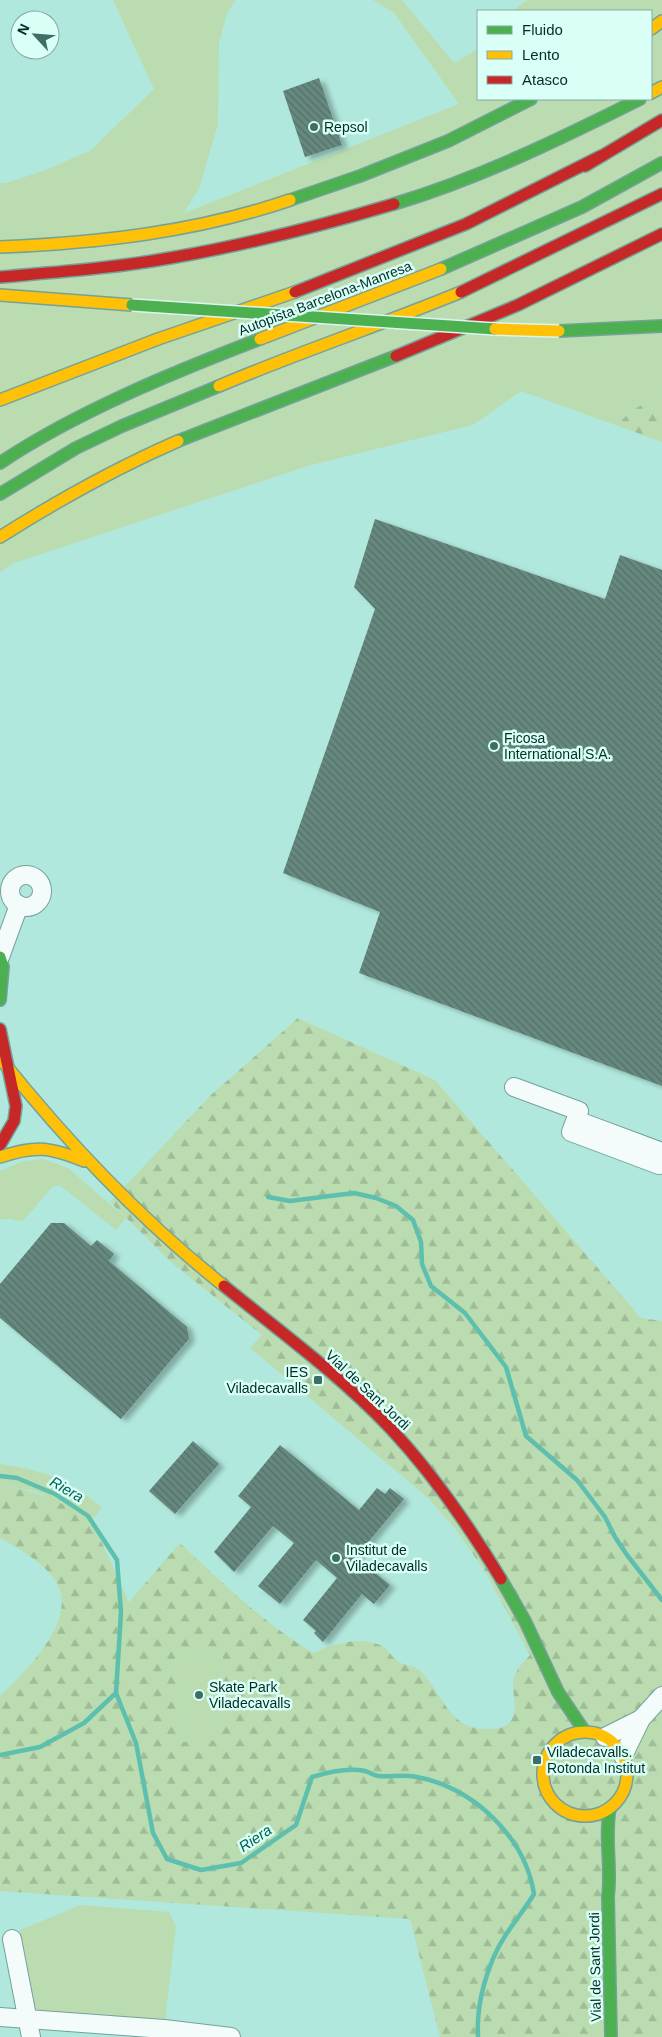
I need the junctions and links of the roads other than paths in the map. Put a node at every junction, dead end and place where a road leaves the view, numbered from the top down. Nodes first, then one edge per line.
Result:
1 (529, 100) edge
2 (638, 100) edge
3 (662, 120) edge
4 (601, 156) junction
5 (662, 163) edge
6 (662, 194) edge
7 (474, 233) dead end
8 (662, 234) edge
9 (0, 247) edge
10 (0, 277) edge
11 (367, 285) dead end
12 (0, 295) edge
13 (662, 326) edge
14 (197, 362) junction
15 (0, 400) edge
16 (0, 463) edge
17 (0, 494) edge
18 (0, 537) edge
19 (6, 885) edge
20 (19, 905) junction
21 (0, 957) edge
22 (0, 1000) edge
23 (0, 1029) edge
24 (3, 1062) edge
25 (514, 1087) dead end
26 (576, 1120) junction
27 (0, 1145) edge
28 (662, 1152) edge
29 (0, 1157) edge
30 (662, 1157) edge
31 (90, 1164) junction
32 (558, 1692) junction
33 (662, 1696) edge
34 (559, 1714) dead end
35 (641, 1719) junction
36 (557, 1731) dead end
37 (585, 1732) junction
38 (605, 1737) junction
39 (554, 1746) junction
40 (623, 1756) junction
41 (610, 1808) junction
42 (575, 1815) junction
43 (583, 1827) dead end
44 (597, 1856) dead end
45 (608, 1896) junction
46 (12, 1939) dead end
47 (0, 2017) edge
48 (26, 2020) junction
49 (31, 2037) edge
50 (231, 2037) edge
51 (611, 2037) edge

1 - 9 main road
2 - 10 main road
3 - 4 main road
4 - 7 main road
4 - 15 main road
5 - 14 main road, Autopista Barcelona-Manresa
6 - 17 main road
8 - 18 main road
11 - 14 main road
12 - 13 main road, bridge
14 - 16 main road, Autopista Barcelona-Manresa
19 - 20 street
19 - 20 street
20 - 21 street
21 - 22 main road
23 - 24 main road
24 - 27 main road
24 - 31 main road, Vial de Sant Jordi
25 - 26 street
26 - 28 street
26 - 30 street
29 - 31 main road
31 - 32 main road, Vial de Sant Jordi
32 - 34 main road
32 - 37 main road
33 - 35 street
35 - 38 street
35 - 40 street
36 - 39 main road
37 - 38 main road
37 - 39 main road
38 - 40 main road
39 - 42 main road
40 - 41 main road
41 - 42 main road
41 - 45 main road
42 - 43 main road
44 - 45 main road
45 - 51 main road, Vial de Sant Jordi
46 - 48 street
47 - 48 street
48 - 49 street
48 - 50 street

